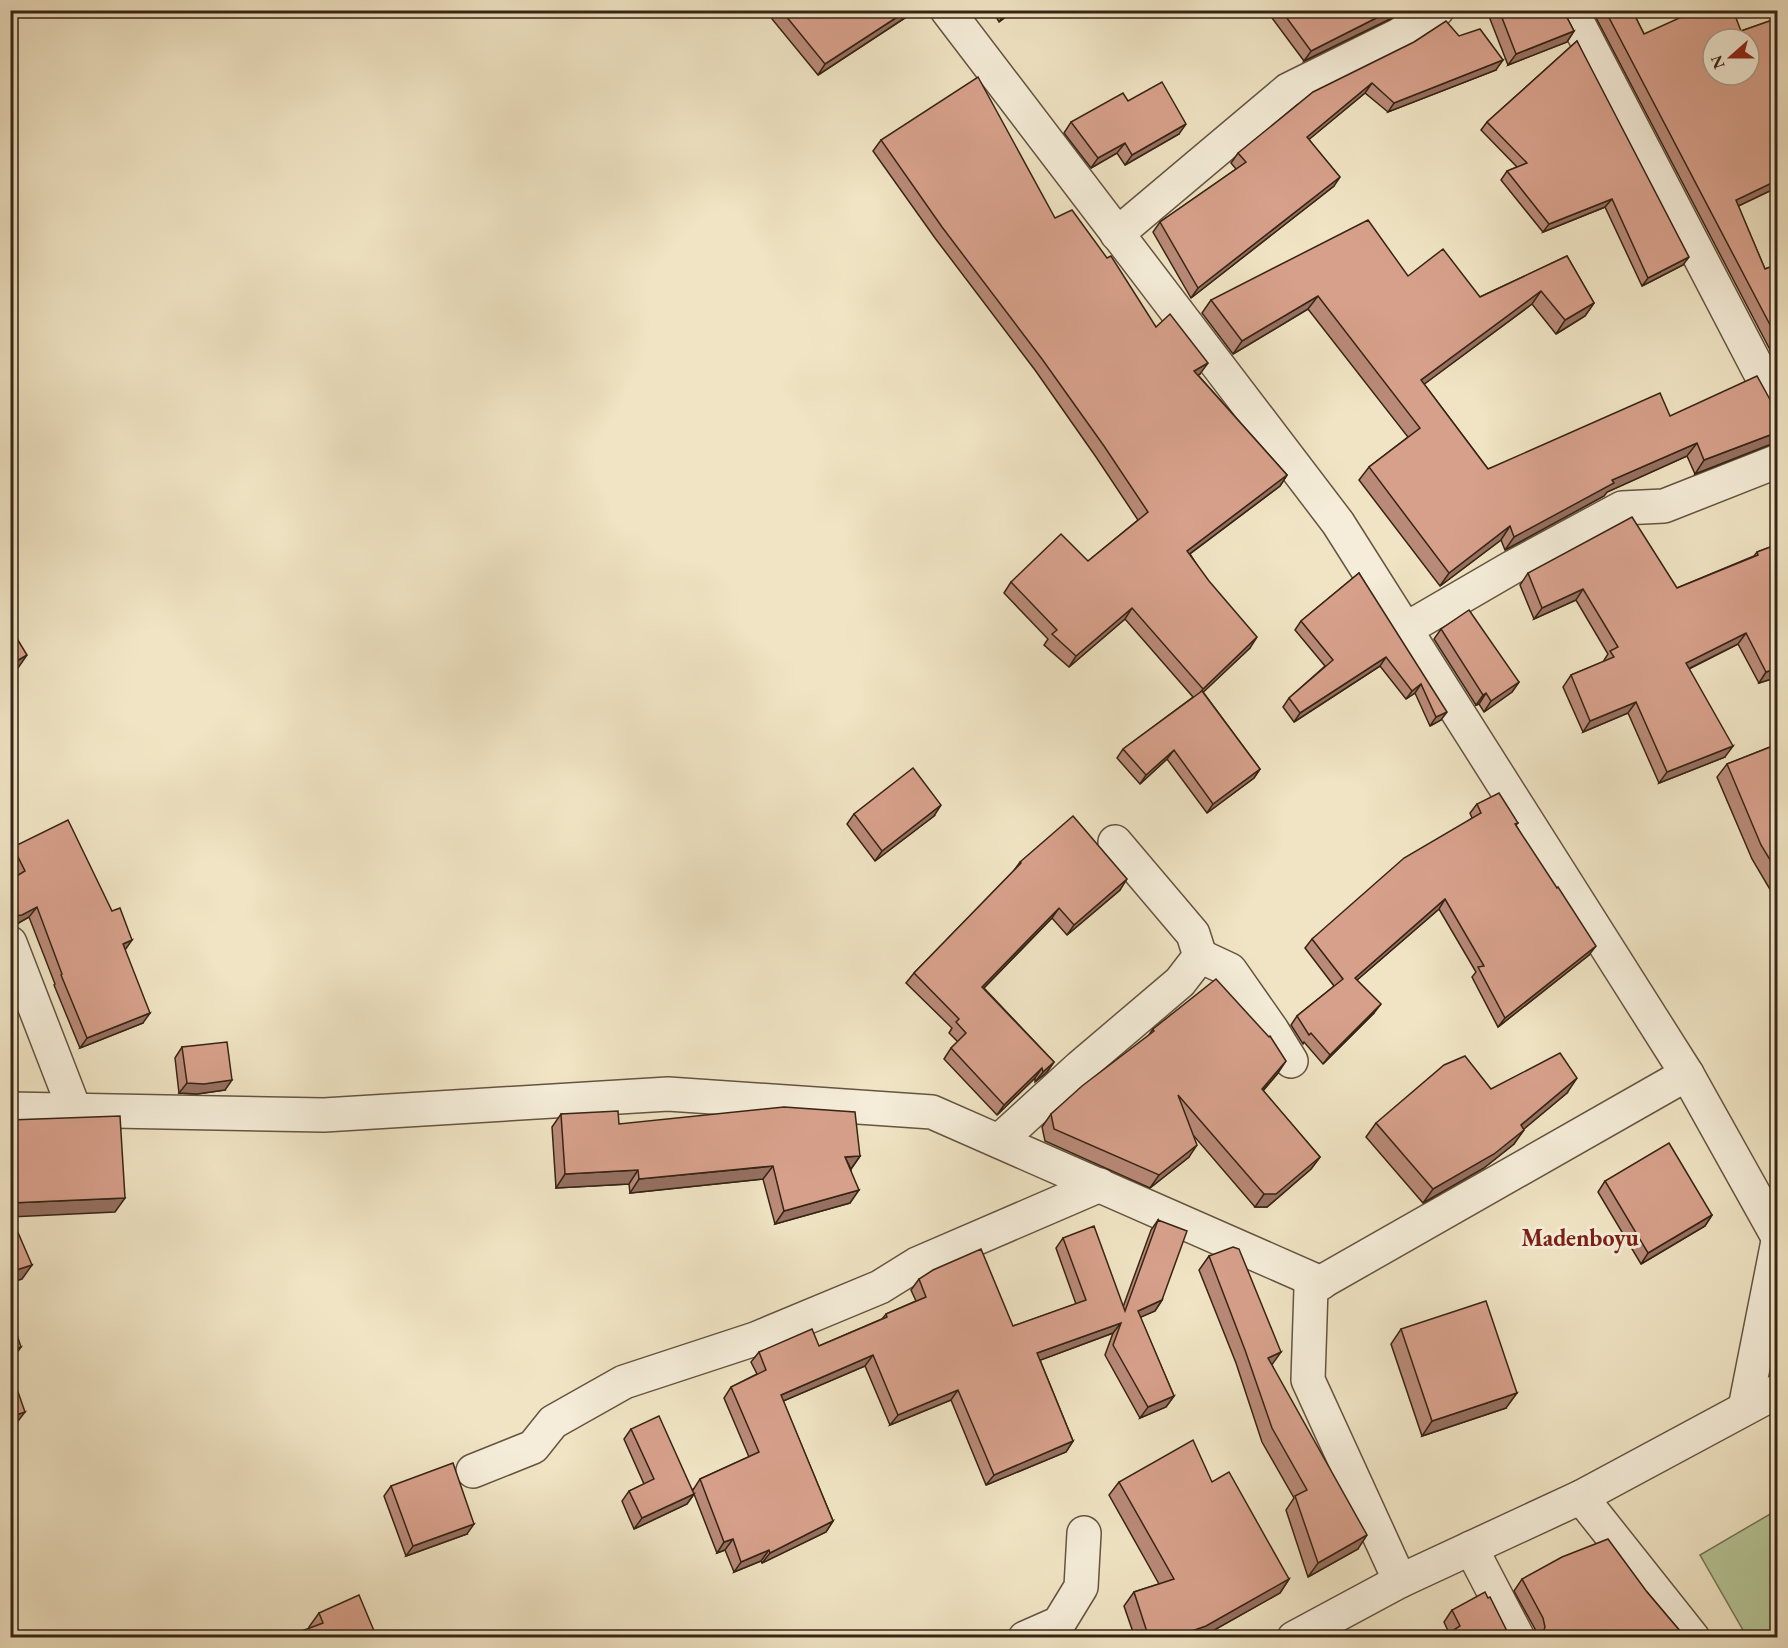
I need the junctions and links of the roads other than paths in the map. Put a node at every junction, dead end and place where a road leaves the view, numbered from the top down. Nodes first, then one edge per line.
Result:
1 (947, 10) edge
2 (1437, 10) edge
3 (1571, 10) edge
4 (1117, 234) junction
5 (1778, 407) edge
6 (1778, 461) edge
7 (1406, 629) junction
8 (1115, 842) dead end
9 (10, 943) edge
10 (1200, 956) junction
11 (1291, 1061) dead end
12 (1687, 1074) junction
13 (10, 1109) edge
14 (75, 1111) junction
15 (999, 1141) junction
16 (1100, 1185) junction
17 (1778, 1239) edge
18 (1321, 1283) junction
19 (1778, 1391) edge
20 (1745, 1408) junction
21 (473, 1471) dead end
22 (1581, 1497) junction
23 (1084, 1533) dead end
24 (1470, 1548) junction
25 (1400, 1581) junction
26 (1025, 1638) edge
27 (1294, 1638) edge
28 (1518, 1638) edge
29 (1693, 1638) edge

1 - 4 street
2 - 4 street
3 - 5 street
4 - 7 street
6 - 7 street
7 - 12 street
8 - 10 street
9 - 14 street
10 - 11 street
10 - 15 street
12 - 17 street
12 - 18 street
13 - 14 street
14 - 15 street
15 - 16 street
16 - 18 street
16 - 21 street
17 - 20 street
18 - 25 street
19 - 20 street
20 - 22 street
22 - 24 street
22 - 29 street
23 - 26 street
24 - 25 street
24 - 28 street
25 - 27 street

